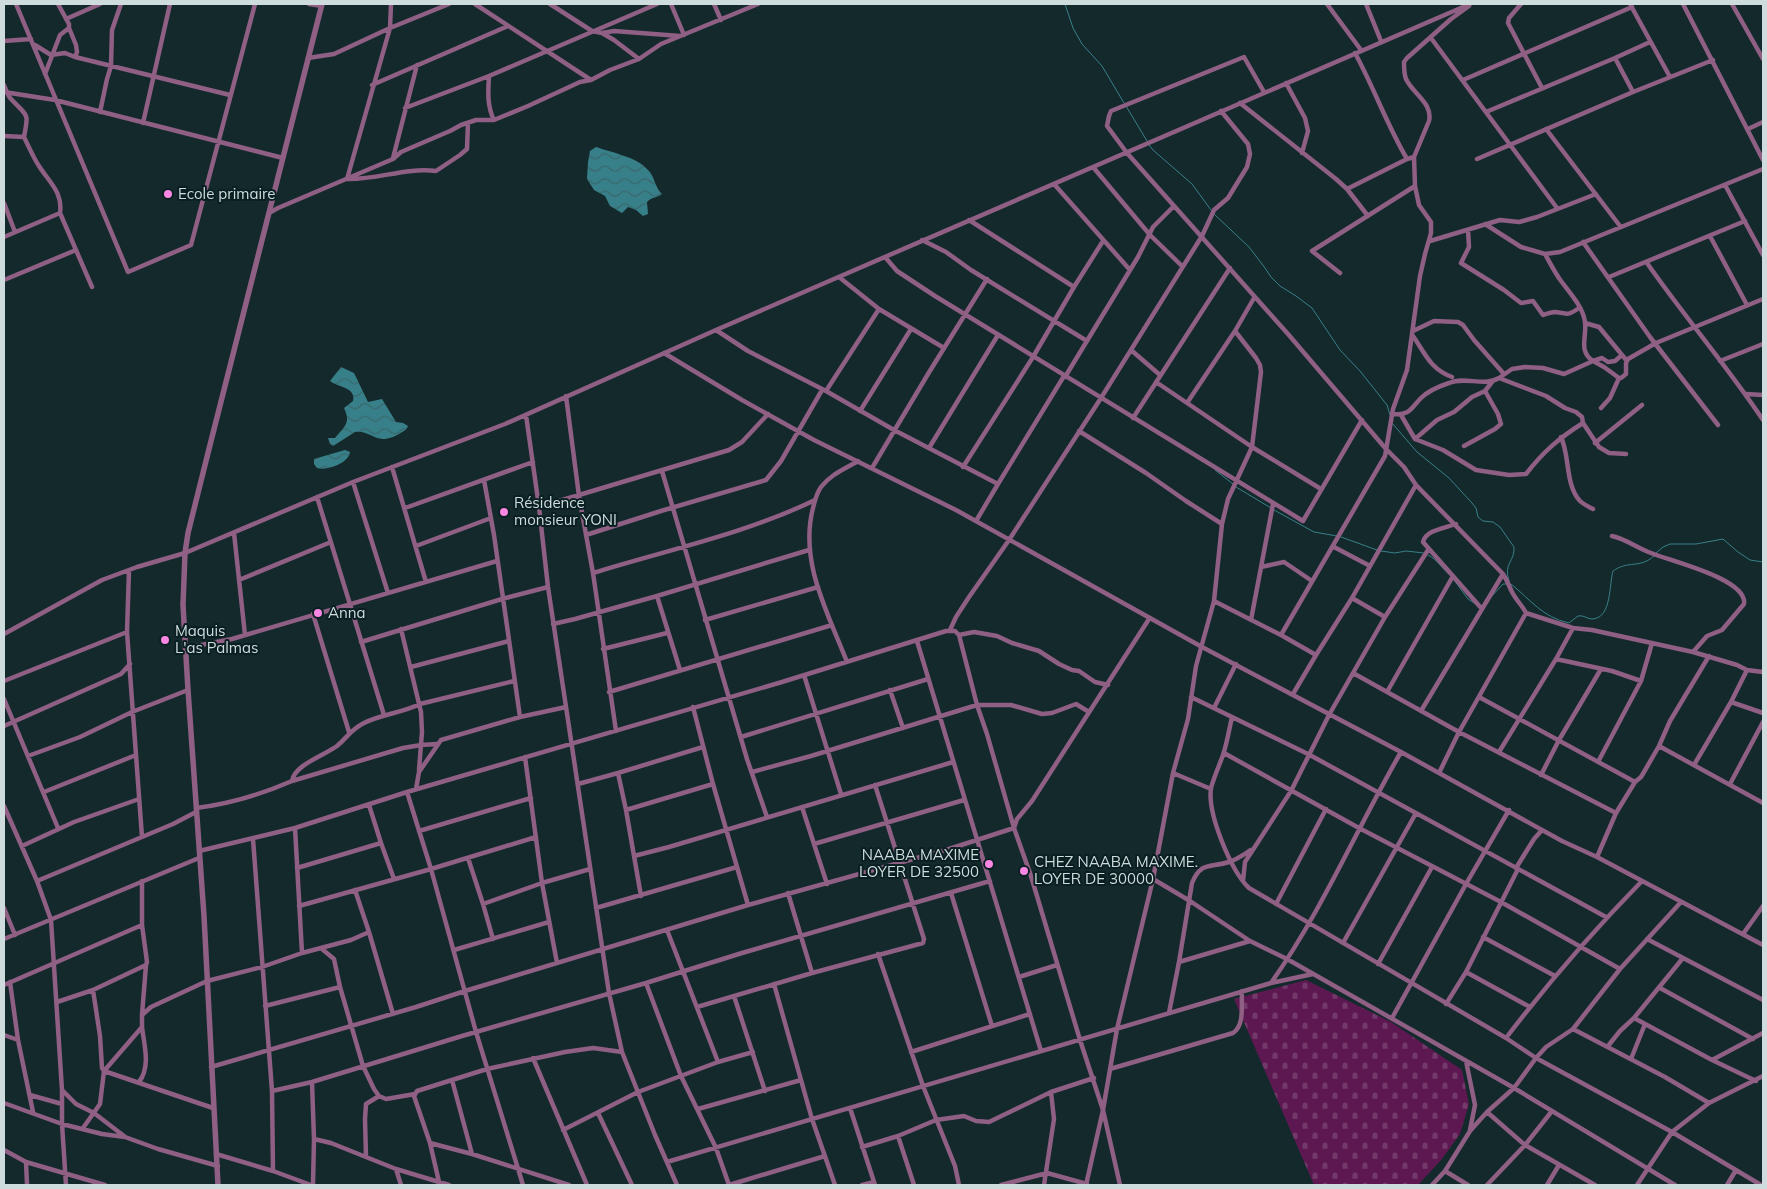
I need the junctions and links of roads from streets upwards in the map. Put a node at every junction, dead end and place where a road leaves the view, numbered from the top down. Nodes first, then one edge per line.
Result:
1 (16, 4) edge
2 (58, 4) edge
3 (100, 4) edge
4 (121, 4) edge
5 (170, 4) edge
6 (255, 4) edge
7 (309, 4) edge
8 (391, 4) edge
9 (449, 4) edge
10 (475, 4) edge
11 (553, 4) edge
12 (657, 4) edge
13 (671, 4) edge
14 (714, 4) edge
15 (758, 4) edge
16 (1327, 4) edge
17 (1366, 4) edge
18 (1453, 4) edge
19 (1471, 4) edge
20 (1521, 4) edge
21 (1683, 4) edge
22 (1739, 4) edge
23 (322, 5) edge
24 (1631, 5) edge
25 (1733, 5) edge
26 (1455, 10) junction
27 (66, 19) junction
28 (721, 20) junction
29 (508, 26) junction
30 (69, 28) junction
31 (390, 28) junction
32 (592, 31) junction
33 (602, 33) junction
34 (683, 36) junction
35 (1431, 38) junction
36 (32, 39) junction
37 (4, 41) edge
38 (1381, 41) junction
39 (1650, 42) junction
40 (34, 44) junction
41 (1361, 50) junction
42 (546, 51) junction
43 (1355, 53) junction
44 (1524, 53) junction
45 (51, 54) junction
46 (75, 57) junction
47 (308, 58) junction
48 (1615, 58) junction
49 (1763, 59) edge
50 (639, 60) junction
51 (1713, 60) junction
52 (417, 65) junction
53 (112, 66) junction
54 (578, 73) junction
55 (45, 74) junction
56 (154, 76) junction
57 (489, 76) junction
58 (1670, 77) junction
59 (591, 80) junction
60 (1462, 80) junction
61 (580, 82) junction
62 (1286, 83) junction
63 (4, 85) edge
64 (372, 85) junction
65 (1542, 88) junction
66 (6, 92) edge
67 (1264, 92) junction
68 (1633, 92) junction
69 (230, 95) junction
70 (55, 100) junction
71 (1240, 103) junction
72 (405, 108) junction
73 (100, 112) junction
74 (1221, 112) junction
75 (1486, 112) junction
76 (494, 120) junction
77 (1763, 122) edge
78 (143, 123) junction
79 (468, 123) junction
80 (1546, 129) junction
81 (1748, 129) junction
82 (4, 136) edge
83 (24, 137) junction
84 (218, 142) junction
85 (1510, 145) junction
86 (1127, 153) junction
87 (1302, 153) junction
88 (1414, 157) junction
89 (282, 158) junction
90 (1477, 158) dead end
91 (393, 159) junction
92 (1407, 159) junction
93 (1763, 160) edge
94 (1093, 166) junction
95 (1763, 169) edge
96 (347, 179) junction
97 (1054, 184) junction
98 (1725, 185) junction
99 (1415, 186) junction
100 (1347, 189) junction
101 (1596, 194) junction
102 (4, 203) edge
103 (1174, 206) junction
104 (1557, 208) junction
105 (60, 213) junction
106 (268, 214) junction
107 (1368, 216) junction
108 (970, 220) junction
109 (1745, 221) junction
110 (1485, 224) junction
111 (1620, 226) junction
112 (1468, 230) junction
113 (16, 232) junction
114 (1150, 235) junction
115 (1202, 236) junction
116 (1710, 236) junction
117 (4, 237) edge
118 (922, 240) junction
119 (1103, 240) junction
120 (1430, 241) junction
121 (1583, 242) junction
122 (76, 250) junction
123 (1545, 254) junction
124 (1763, 255) edge
125 (885, 257) junction
126 (1647, 263) junction
127 (1182, 266) junction
128 (1230, 268) junction
129 (1130, 270) junction
130 (1340, 273) dead end
131 (839, 277) junction
132 (1609, 277) junction
133 (987, 279) junction
134 (4, 280) edge
135 (92, 287) dead end
136 (1074, 287) junction
137 (1254, 298) junction
138 (1763, 299) edge
139 (1748, 305) junction
140 (1579, 308) junction
141 (879, 309) junction
142 (966, 314) junction
143 (1054, 320) junction
144 (1585, 323) junction
145 (1694, 328) junction
146 (912, 329) junction
147 (716, 330) junction
148 (1235, 331) junction
149 (1413, 334) junction
150 (998, 335) junction
151 (1087, 340) junction
152 (1656, 344) junction
153 (1763, 344) edge
154 (944, 348) junction
155 (1131, 350) junction
156 (664, 353) junction
157 (1622, 355) junction
158 (1033, 357) junction
159 (1627, 361) junction
160 (1720, 361) junction
161 (1593, 362) junction
162 (1608, 362) junction
163 (1602, 366) junction
164 (1504, 374) junction
165 (1160, 375) junction
166 (1064, 376) junction
167 (1452, 377) dead end
168 (1499, 378) junction
169 (1619, 378) junction
170 (1156, 382) junction
171 (1492, 382) junction
172 (824, 391) junction
173 (1485, 391) junction
174 (1746, 394) junction
175 (1763, 394) edge
176 (566, 396) junction
177 (1101, 398) junction
178 (1187, 403) junction
179 (1642, 405) dead end
180 (1601, 408) dead end
181 (860, 411) junction
182 (768, 414) junction
183 (1393, 414) junction
184 (526, 415) junction
185 (1401, 415) junction
186 (1133, 418) junction
187 (1362, 420) junction
188 (1763, 420) edge
189 (1583, 423) junction
190 (1718, 425) dead end
191 (894, 430) junction
192 (798, 431) junction
193 (1079, 431) junction
194 (1561, 437) junction
195 (1416, 439) junction
196 (1595, 443) junction
197 (1464, 446) dead end
198 (929, 448) junction
199 (1252, 448) junction
200 (1386, 449) junction
201 (1626, 454) dead end
202 (858, 461) junction
203 (533, 462) junction
204 (392, 467) junction
205 (963, 467) junction
206 (872, 468) junction
207 (662, 472) junction
208 (484, 480) junction
209 (1236, 480) junction
210 (353, 482) junction
211 (998, 484) junction
212 (1416, 485) junction
213 (1321, 489) junction
214 (579, 496) junction
215 (316, 498) junction
216 (815, 500) junction
217 (1273, 504) junction
218 (539, 507) junction
219 (405, 508) junction
220 (672, 508) junction
221 (1593, 509) dead end
222 (491, 518) junction
223 (976, 522) junction
224 (1222, 524) junction
225 (1456, 524) junction
226 (234, 533) junction
227 (586, 535) junction
228 (1612, 536) dead end
229 (1009, 540) junction
230 (331, 542) junction
231 (416, 546) junction
232 (684, 547) junction
233 (1334, 547) junction
234 (809, 550) junction
235 (1428, 550) junction
236 (185, 553) junction
237 (497, 560) junction
238 (1370, 566) junction
239 (1261, 567) junction
240 (129, 570) junction
241 (593, 573) junction
242 (1503, 574) junction
243 (1453, 576) junction
244 (239, 580) junction
245 (1312, 581) junction
246 (426, 582) junction
247 (695, 584) junction
248 (818, 587) junction
249 (548, 588) junction
250 (388, 593) junction
251 (657, 596) junction
252 (1352, 598) junction
253 (502, 599) junction
254 (1214, 601) junction
255 (350, 604) junction
256 (1482, 609) junction
257 (599, 612) junction
258 (1526, 613) junction
259 (313, 614) junction
260 (1385, 617) junction
261 (1149, 619) junction
262 (705, 620) junction
263 (1251, 620) junction
264 (553, 624) junction
265 (832, 624) junction
266 (1572, 628) junction
267 (401, 629) junction
268 (950, 630) junction
269 (127, 632) junction
270 (667, 633) junction
271 (4, 634) edge
272 (245, 635) junction
273 (959, 635) junction
274 (1281, 635) junction
275 (509, 641) junction
276 (916, 641) junction
277 (361, 642) junction
278 (1652, 643) junction
279 (1202, 647) junction
280 (186, 648) junction
281 (603, 648) junction
282 (1693, 652) junction
283 (1316, 655) junction
284 (1709, 656) junction
285 (717, 659) junction
286 (1556, 660) junction
287 (846, 662) junction
288 (130, 664) junction
289 (1236, 664) junction
290 (411, 667) junction
291 (1601, 669) junction
292 (680, 670) junction
293 (1747, 670) junction
294 (1763, 672) edge
295 (121, 674) junction
296 (1353, 674) junction
297 (804, 675) junction
298 (928, 679) junction
299 (4, 681) edge
300 (131, 681) junction
301 (514, 681) junction
302 (1641, 681) junction
303 (1108, 685) junction
304 (188, 690) junction
305 (890, 690) junction
306 (609, 692) junction
307 (1387, 692) junction
308 (1293, 694) junction
309 (729, 697) junction
310 (1191, 697) junction
311 (1478, 697) junction
312 (4, 699) edge
313 (1731, 702) junction
314 (420, 704) junction
315 (977, 705) junction
316 (566, 707) junction
317 (693, 707) junction
318 (1214, 708) junction
319 (1422, 711) junction
320 (132, 712) junction
321 (1089, 712) junction
322 (1763, 713) edge
323 (816, 714) junction
324 (384, 715) junction
325 (1329, 715) junction
326 (520, 717) junction
327 (940, 717) junction
328 (1232, 717) junction
329 (1520, 720) junction
330 (13, 722) junction
331 (1763, 722) edge
332 (4, 726) edge
333 (903, 728) junction
334 (616, 731) junction
335 (349, 732) junction
336 (1459, 732) junction
337 (741, 737) junction
338 (1559, 740) junction
339 (572, 743) junction
340 (437, 744) junction
341 (421, 745) junction
342 (1659, 746) junction
343 (703, 747) junction
344 (828, 751) junction
345 (1400, 752) junction
346 (1500, 752) junction
347 (1224, 753) junction
348 (1308, 754) junction
349 (136, 755) junction
350 (28, 756) junction
351 (525, 757) junction
352 (953, 762) junction
353 (1598, 762) junction
354 (1694, 765) junction
355 (419, 772) junction
356 (752, 772) junction
357 (1439, 772) junction
358 (618, 773) junction
359 (1173, 773) junction
360 (1541, 775) junction
361 (292, 781) junction
362 (1634, 782) junction
363 (578, 784) junction
364 (713, 784) junction
365 (1730, 784) junction
366 (875, 785) junction
367 (416, 789) junction
368 (1211, 789) junction
369 (1291, 791) junction
370 (44, 792) junction
371 (407, 792) junction
372 (1378, 792) junction
373 (841, 794) junction
374 (531, 798) junction
375 (139, 799) junction
376 (964, 800) junction
377 (1763, 803) edge
378 (370, 805) junction
379 (802, 807) junction
380 (4, 809) edge
381 (1326, 809) junction
382 (196, 810) junction
383 (626, 810) junction
384 (1509, 810) junction
385 (1416, 813) junction
386 (1616, 813) junction
387 (766, 817) junction
388 (887, 823) junction
389 (58, 828) junction
390 (294, 828) junction
391 (1014, 828) junction
392 (1359, 828) junction
393 (727, 830) junction
394 (1542, 830) junction
395 (419, 831) junction
396 (142, 837) junction
397 (536, 837) junction
398 (253, 839) junction
399 (978, 840) junction
400 (381, 843) junction
401 (814, 844) junction
402 (22, 846) junction
403 (1396, 848) junction
404 (1252, 850) junction
405 (1485, 850) junction
406 (199, 851) junction
407 (634, 856) junction
408 (1597, 857) junction
409 (199, 858) junction
410 (468, 858) junction
411 (1231, 862) junction
412 (900, 864) junction
413 (737, 867) junction
414 (1432, 867) junction
415 (297, 868) junction
416 (1517, 868) junction
417 (432, 869) junction
418 (590, 869) junction
419 (394, 879) junction
420 (1153, 879) junction
421 (37, 881) junction
422 (142, 881) junction
423 (990, 881) junction
424 (1642, 881) junction
425 (542, 883) junction
426 (1243, 883) junction
427 (827, 884) junction
428 (1466, 884) junction
429 (355, 890) junction
430 (788, 893) junction
431 (951, 893) junction
432 (641, 896) junction
433 (1190, 901) junction
434 (1501, 902) junction
435 (1681, 902) junction
436 (913, 903) junction
437 (482, 904) junction
438 (1276, 904) junction
439 (748, 905) junction
440 (299, 906) junction
441 (1763, 906) edge
442 (4, 908) edge
443 (596, 908) junction
444 (1606, 917) junction
445 (51, 920) junction
446 (549, 922) junction
447 (1309, 923) junction
448 (142, 925) junction
449 (668, 930) junction
450 (369, 932) junction
451 (1744, 934) junction
452 (15, 935) junction
453 (800, 936) junction
454 (1483, 938) junction
455 (1647, 938) junction
456 (4, 939) edge
457 (493, 939) junction
458 (1250, 941) junction
459 (1343, 943) junction
460 (1763, 944) edge
461 (1582, 947) junction
462 (322, 949) junction
463 (454, 950) junction
464 (602, 950) junction
465 (302, 954) junction
466 (878, 954) junction
467 (1683, 958) junction
468 (1287, 960) junction
469 (1179, 962) junction
470 (556, 963) junction
471 (54, 964) junction
472 (1378, 964) junction
473 (146, 965) junction
474 (1057, 965) junction
475 (262, 967) junction
476 (1620, 970) junction
477 (683, 972) junction
478 (1466, 972) junction
479 (812, 973) junction
480 (1312, 974) junction
481 (1555, 976) junction
482 (1018, 977) junction
483 (207, 980) junction
484 (10, 982) junction
485 (646, 983) junction
486 (1270, 983) junction
487 (774, 984) junction
488 (1411, 984) junction
489 (4, 985) edge
490 (340, 987) junction
491 (1660, 988) junction
492 (93, 990) junction
493 (465, 991) junction
494 (1242, 992) junction
495 (609, 993) junction
496 (734, 996) junction
497 (1763, 1000) edge
498 (57, 1002) junction
499 (1446, 1004) junction
500 (265, 1006) junction
501 (697, 1007) junction
502 (1530, 1007) junction
503 (1168, 1013) junction
504 (393, 1014) junction
505 (1030, 1014) junction
506 (142, 1015) junction
507 (1392, 1018) junction
508 (1634, 1018) junction
509 (1645, 1024) junction
510 (352, 1025) junction
511 (142, 1026) junction
512 (992, 1026) junction
513 (1117, 1029) junction
514 (1573, 1029) junction
515 (476, 1032) junction
516 (1763, 1033) edge
517 (4, 1035) edge
518 (1506, 1038) junction
519 (1753, 1039) junction
520 (18, 1040) junction
521 (1080, 1040) junction
522 (1608, 1046) junction
523 (268, 1049) junction
524 (1041, 1051) junction
525 (622, 1052) junction
526 (753, 1052) junction
527 (911, 1052) junction
528 (533, 1058) junction
529 (1536, 1058) junction
530 (1631, 1059) junction
531 (1712, 1060) junction
532 (1466, 1061) junction
533 (718, 1062) junction
534 (363, 1066) junction
535 (211, 1067) junction
536 (487, 1069) junction
537 (1110, 1069) junction
538 (104, 1071) junction
539 (681, 1076) junction
540 (1763, 1076) edge
541 (1094, 1078) junction
542 (452, 1080) junction
543 (801, 1080) junction
544 (1756, 1080) junction
545 (139, 1082) junction
546 (312, 1082) junction
547 (923, 1086) junction
548 (1514, 1088) junction
549 (62, 1090) junction
550 (272, 1091) junction
551 (765, 1091) junction
552 (638, 1092) junction
553 (1051, 1092) junction
554 (414, 1094) junction
555 (30, 1095) junction
556 (378, 1096) junction
557 (4, 1103) edge
558 (1709, 1103) junction
559 (62, 1104) junction
560 (214, 1108) junction
561 (850, 1108) junction
562 (698, 1110) junction
563 (1103, 1110) junction
564 (1552, 1111) junction
565 (33, 1112) junction
566 (598, 1112) junction
567 (1487, 1112) junction
568 (94, 1113) junction
569 (812, 1119) junction
570 (936, 1120) junction
571 (62, 1124) junction
572 (83, 1128) junction
573 (562, 1130) junction
574 (1470, 1131) junction
575 (1672, 1132) junction
576 (898, 1136) junction
577 (125, 1137) junction
578 (314, 1139) junction
579 (430, 1143) junction
580 (1525, 1145) junction
581 (862, 1147) junction
582 (716, 1148) junction
583 (4, 1150) edge
584 (216, 1154) junction
585 (472, 1154) junction
586 (825, 1156) junction
587 (366, 1157) junction
588 (26, 1162) junction
589 (667, 1162) junction
590 (1559, 1165) junction
591 (218, 1166) junction
592 (517, 1167) junction
593 (1647, 1168) junction
594 (396, 1169) junction
595 (1736, 1170) junction
596 (273, 1171) junction
597 (1445, 1171) junction
598 (65, 1172) junction
599 (1047, 1173) junction
600 (439, 1182) junction
601 (874, 1184) edge
602 (26, 1185) edge
603 (66, 1185) edge
604 (105, 1185) edge
605 (218, 1185) edge
606 (312, 1185) edge
607 (400, 1185) edge
608 (449, 1185) edge
609 (523, 1185) edge
610 (570, 1185) edge
611 (587, 1185) edge
612 (632, 1185) edge
613 (678, 1185) edge
614 (729, 1185) edge
615 (835, 1185) edge
616 (862, 1185) edge
617 (914, 1185) edge
618 (959, 1185) edge
619 (1003, 1185) edge
620 (1044, 1185) edge
621 (1086, 1185) edge
622 (1120, 1185) edge
623 (1432, 1185) edge
624 (1468, 1185) edge
625 (1488, 1185) edge
626 (1547, 1185) edge
627 (1593, 1185) edge
628 (1637, 1185) edge
629 (1675, 1185) edge
630 (1727, 1185) edge
631 (1761, 1185) edge

1 - 36 street
2 - 27 street
3 - 27 street
4 - 53 street
5 - 56 street
6 - 69 street
7 - 23 street
8 - 31 street
9 - 31 street
10 - 29 street
11 - 32 street
12 - 32 street
13 - 34 street
14 - 28 street
15 - 28 street
16 - 41 street
17 - 38 street
18 - 26 street
19 - 26 street
19 - 35 street
20 - 44 street
21 - 51 street
22 - 25 street
23 - 47 street
24 - 39 street
24 - 44 street
25 - 49 street
26 - 38 street
27 - 30 street
28 - 34 street
29 - 42 street
29 - 52 street
30 - 45 street
30 - 46 street
31 - 47 street
31 - 64 street
32 - 33 street
32 - 42 street
33 - 34 street
33 - 50 street
34 - 50 street
35 - 60 street
35 - 88 street
36 - 37 street
36 - 40 street
38 - 41 street
39 - 48 street
39 - 58 street
40 - 45 street
40 - 55 street
41 - 43 street
42 - 54 street
42 - 57 street
43 - 62 street
43 - 92 street
44 - 60 street
44 - 65 street
45 - 46 street
45 - 55 street
46 - 53 street
47 - 89 street
48 - 65 street
48 - 68 street
50 - 59 street
51 - 58 street
51 - 81 street
52 - 64 street
52 - 72 street
53 - 56 street
53 - 73 street
54 - 59 street
54 - 61 street
55 - 70 street
56 - 69 street
56 - 78 street
57 - 72 street
57 - 76 street
58 - 68 street
59 - 61 street
60 - 75 street
61 - 76 street
62 - 67 street
62 - 87 street
63 - 66 street
64 - 96 street
65 - 75 street
66 - 70 street
66 - 83 street
67 - 71 street
67 - 86 street
68 - 80 street
69 - 84 street
70 - 73 street
70 - 84 street
71 - 74 street
71 - 87 street
72 - 91 street
73 - 78 street
74 - 86 street
74 - 115 street
75 - 85 street
76 - 79 street
77 - 81 street
78 - 84 street
79 - 91 street
79 - 96 street
80 - 85 street
80 - 101 street
81 - 93 street
82 - 83 street
83 - 105 street
84 - 89 street
85 - 90 street
85 - 104 street
86 - 94 street
86 - 103 street
87 - 100 street
88 - 92 street
88 - 99 street
89 - 106 street
91 - 96 street
92 - 100 street
94 - 97 street
94 - 114 street
95 - 98 street
96 - 106 street
97 - 108 street
97 - 119 street
98 - 109 street
98 - 111 street
99 - 107 street
99 - 120 street
100 - 107 street
101 - 104 street
101 - 111 street
102 - 113 street
103 - 114 street
103 - 115 street
104 - 110 street
105 - 113 street
105 - 122 street
106 - 236 street
107 - 130 street
108 - 118 street
108 - 136 street
109 - 116 street
109 - 124 street
110 - 112 street
110 - 123 street
111 - 121 street
112 - 120 street
112 - 140 street
113 - 117 street
114 - 127 street
114 - 129 street
115 - 127 street
115 - 128 street
116 - 126 street
116 - 139 street
118 - 125 street
118 - 133 street
119 - 129 street
119 - 136 street
120 - 149 street
121 - 123 street
121 - 132 street
122 - 134 street
122 - 135 street
123 - 140 street
125 - 131 street
125 - 142 street
126 - 132 street
126 - 145 street
127 - 155 street
128 - 137 street
128 - 165 street
129 - 151 street
131 - 141 street
131 - 147 street
132 - 152 street
133 - 142 street
133 - 143 street
136 - 143 street
137 - 148 street
137 - 187 street
138 - 139 street
139 - 145 street
140 - 144 street
141 - 146 street
141 - 172 street
142 - 150 street
142 - 154 street
143 - 151 street
143 - 158 street
144 - 157 street
144 - 161 street
145 - 152 street
145 - 160 street
146 - 154 street
146 - 181 street
147 - 156 street
147 - 172 street
148 - 178 street
148 - 199 street
149 - 164 street
149 - 167 street
149 - 183 street
150 - 158 street
150 - 198 street
151 - 166 street
152 - 159 street
152 - 190 street
153 - 160 street
154 - 191 street
155 - 165 street
155 - 177 street
156 - 176 street
156 - 182 street
157 - 159 street
157 - 162 street
158 - 166 street
158 - 205 street
159 - 169 street
160 - 174 street
161 - 162 street
161 - 163 street
161 - 164 street
162 - 163 street
163 - 169 street
164 - 168 street
165 - 170 street
166 - 177 street
166 - 211 street
168 - 171 street
168 - 189 street
169 - 180 street
170 - 178 street
170 - 186 street
171 - 173 street
171 - 185 street
172 - 181 street
172 - 192 street
173 - 195 street
173 - 197 street
174 - 175 street
174 - 188 street
176 - 184 street
176 - 214 street
177 - 186 street
177 - 193 street
178 - 199 street
179 - 196 street
181 - 191 street
182 - 192 street
182 - 207 street
183 - 185 street
183 - 200 street
184 - 203 street
184 - 204 street
185 - 195 street
186 - 209 street
187 - 200 street
187 - 213 street
189 - 194 street
189 - 196 street
191 - 198 street
191 - 206 street
192 - 202 street
192 - 220 street
193 - 224 street
193 - 229 street
194 - 195 street
194 - 221 street
196 - 201 street
198 - 205 street
199 - 209 street
199 - 213 street
200 - 212 street
200 - 233 street
202 - 206 street
202 - 216 street
203 - 208 street
203 - 218 street
204 - 210 street
204 - 219 street
205 - 211 street
206 - 223 street
207 - 214 street
207 - 220 street
208 - 219 street
208 - 222 street
209 - 217 street
209 - 224 street
210 - 215 street
210 - 250 street
211 - 223 street
212 - 225 street
212 - 238 street
213 - 217 street
214 - 218 street
214 - 227 street
215 - 226 street
215 - 230 street
216 - 232 street
216 - 234 street
217 - 239 street
218 - 249 street
219 - 231 street
220 - 227 street
220 - 232 street
222 - 231 street
222 - 237 street
223 - 229 street
224 - 254 street
225 - 235 street
225 - 242 street
226 - 236 street
226 - 244 street
227 - 241 street
228 - 282 street
229 - 261 street
229 - 268 street
230 - 244 street
230 - 255 street
231 - 246 street
232 - 241 street
232 - 247 street
233 - 238 street
233 - 245 street
234 - 247 street
234 - 248 street
235 - 243 street
235 - 260 street
236 - 240 street
236 - 280 street
237 - 246 street
237 - 253 street
238 - 252 street
239 - 245 street
239 - 263 street
240 - 269 street
240 - 271 street
241 - 257 street
242 - 256 street
242 - 258 street
243 - 256 street
243 - 307 street
244 - 272 street
245 - 274 street
246 - 250 street
247 - 251 street
247 - 262 street
248 - 262 street
248 - 265 street
249 - 253 street
249 - 264 street
250 - 255 street
251 - 257 street
251 - 270 street
252 - 260 street
252 - 283 street
253 - 267 street
253 - 275 street
254 - 263 street
254 - 279 street
255 - 259 street
255 - 277 street
256 - 319 street
257 - 264 street
257 - 281 street
258 - 266 street
258 - 311 street
259 - 272 street
259 - 335 street
260 - 296 street
261 - 279 street
261 - 303 street
262 - 285 street
263 - 274 street
264 - 316 street
265 - 285 street
265 - 287 street
266 - 278 street
266 - 286 street
267 - 277 street
267 - 290 street
268 - 273 street
268 - 276 street
269 - 288 street
269 - 299 street
270 - 281 street
270 - 292 street
272 - 280 street
273 - 303 street
273 - 315 street
274 - 283 street
275 - 290 street
275 - 301 street
276 - 287 street
276 - 298 street
277 - 324 street
278 - 282 street
278 - 302 street
279 - 289 street
279 - 310 street
280 - 304 street
281 - 306 street
282 - 284 street
283 - 308 street
284 - 293 street
284 - 342 street
285 - 292 street
285 - 309 street
286 - 291 street
286 - 329 street
287 - 297 street
288 - 295 street
288 - 300 street
289 - 308 street
289 - 318 street
290 - 314 street
291 - 302 street
291 - 338 street
292 - 306 street
293 - 294 street
293 - 313 street
295 - 300 street
295 - 330 street
296 - 307 street
296 - 325 street
297 - 309 street
297 - 323 street
298 - 305 street
298 - 327 street
300 - 320 street
301 - 314 street
301 - 326 street
302 - 353 street
303 - 321 street
304 - 320 street
304 - 382 street
305 - 323 street
305 - 333 street
306 - 334 street
307 - 319 street
308 - 325 street
309 - 317 street
309 - 337 street
310 - 318 street
310 - 359 street
311 - 329 street
311 - 336 street
312 - 330 street
313 - 322 street
313 - 354 street
314 - 324 street
314 - 341 street
315 - 321 street
315 - 327 street
315 - 391 street
316 - 326 street
316 - 339 street
317 - 334 street
317 - 343 street
318 - 328 street
319 - 336 street
320 - 349 street
320 - 350 street
321 - 391 street
323 - 337 street
323 - 344 street
324 - 335 street
325 - 345 street
325 - 348 street
326 - 340 street
327 - 333 street
327 - 352 street
328 - 347 street
328 - 348 street
329 - 338 street
329 - 346 street
330 - 332 street
330 - 350 street
331 - 365 street
333 - 344 street
334 - 339 street
335 - 361 street
336 - 346 street
336 - 357 street
337 - 356 street
338 - 353 street
338 - 360 street
339 - 351 street
339 - 363 street
340 - 341 street
340 - 355 street
341 - 355 street
341 - 361 street
342 - 354 street
342 - 362 street
343 - 358 street
343 - 364 street
344 - 356 street
344 - 373 street
345 - 357 street
345 - 372 street
346 - 360 street
347 - 368 street
347 - 369 street
348 - 369 street
348 - 372 street
349 - 370 street
349 - 375 street
350 - 370 street
351 - 367 street
351 - 374 street
352 - 366 street
352 - 376 street
353 - 362 street
354 - 365 street
355 - 367 street
356 - 387 street
357 - 384 street
358 - 363 street
358 - 383 street
359 - 368 street
359 - 420 street
360 - 386 street
361 - 382 street
362 - 386 street
363 - 418 street
364 - 383 street
364 - 393 street
365 - 377 street
366 - 373 street
366 - 388 street
367 - 371 street
368 - 411 street
369 - 381 street
369 - 404 street
370 - 389 street
371 - 378 street
371 - 395 street
372 - 385 street
372 - 392 street
373 - 379 street
374 - 395 street
374 - 397 street
375 - 389 street
375 - 396 street
376 - 388 street
376 - 399 street
378 - 390 street
378 - 400 street
379 - 387 street
379 - 401 street
380 - 402 street
381 - 392 street
381 - 438 street
382 - 396 street
382 - 406 street
383 - 407 street
384 - 394 street
384 - 405 street
385 - 403 street
385 - 405 street
386 - 408 street
387 - 393 street
388 - 401 street
388 - 412 street
389 - 402 street
390 - 398 street
390 - 415 street
391 - 399 street
391 - 474 street
392 - 403 street
392 - 447 street
393 - 407 street
393 - 413 street
394 - 408 street
394 - 416 street
395 - 417 street
396 - 421 street
397 - 410 street
397 - 425 street
398 - 406 street
398 - 475 street
399 - 412 street
399 - 423 street
400 - 415 street
400 - 419 street
401 - 427 street
402 - 421 street
403 - 414 street
403 - 459 street
404 - 411 street
404 - 426 street
405 - 416 street
405 - 428 street
406 - 409 street
407 - 432 street
408 - 424 street
409 - 422 street
409 - 483 street
410 - 417 street
410 - 437 street
411 - 426 street
411 - 433 street
412 - 427 street
412 - 436 street
413 - 432 street
413 - 439 street
414 - 428 street
414 - 472 street
415 - 440 street
416 - 434 street
416 - 444 street
417 - 419 street
417 - 463 street
418 - 425 street
418 - 443 street
419 - 429 street
420 - 433 street
420 - 513 street
421 - 445 street
422 - 445 street
422 - 448 street
423 - 431 street
423 - 482 street
424 - 435 street
424 - 444 street
425 - 437 street
425 - 446 street
426 - 438 street
427 - 430 street
428 - 434 street
428 - 488 street
429 - 440 street
429 - 450 street
430 - 439 street
430 - 453 street
431 - 436 street
431 - 512 street
432 - 443 street
433 - 458 street
433 - 469 street
434 - 454 street
434 - 461 street
435 - 451 street
435 - 455 street
436 - 453 street
436 - 466 street
437 - 457 street
438 - 447 street
439 - 449 street
440 - 465 street
441 - 451 street
442 - 452 street
443 - 464 street
444 - 461 street
445 - 452 street
445 - 471 street
446 - 457 street
446 - 470 street
447 - 459 street
447 - 468 street
448 - 471 street
448 - 473 street
449 - 464 street
449 - 477 street
450 - 462 street
450 - 504 street
451 - 460 street
452 - 456 street
453 - 477 street
453 - 479 street
454 - 478 street
454 - 481 street
455 - 467 street
455 - 476 street
457 - 463 street
458 - 468 street
458 - 469 street
459 - 472 street
461 - 476 street
461 - 481 street
462 - 465 street
462 - 490 street
463 - 493 street
464 - 470 street
464 - 495 street
465 - 475 street
466 - 479 street
466 - 527 street
467 - 491 street
467 - 497 street
468 - 480 street
468 - 486 street
469 - 503 street
470 - 493 street
471 - 484 street
471 - 498 street
472 - 488 street
473 - 492 street
473 - 506 street
474 - 482 street
474 - 521 street
475 - 483 street
475 - 500 street
476 - 514 street
477 - 485 street
477 - 501 street
478 - 499 street
478 - 502 street
479 - 487 street
480 - 486 street
480 - 507 street
481 - 502 street
482 - 505 street
483 - 506 street
483 - 535 street
484 - 489 street
484 - 520 street
485 - 495 street
485 - 539 street
486 - 494 street
487 - 496 street
487 - 543 street
488 - 499 street
488 - 507 street
490 - 500 street
490 - 510 street
491 - 508 street
491 - 519 street
492 - 498 street
492 - 538 street
493 - 504 street
493 - 515 street
494 - 503 street
494 - 537 street
495 - 515 street
495 - 525 street
496 - 501 street
496 - 526 street
498 - 549 street
499 - 518 street
500 - 523 street
501 - 533 street
502 - 518 street
503 - 513 street
504 - 510 street
505 - 512 street
505 - 524 street
506 - 511 street
507 - 532 street
508 - 509 street
508 - 522 street
509 - 530 street
509 - 531 street
510 - 523 street
510 - 534 street
511 - 538 street
511 - 545 street
512 - 527 street
513 - 521 street
513 - 537 street
514 - 522 street
514 - 529 street
515 - 534 street
515 - 536 street
516 - 519 street
517 - 520 street
518 - 529 street
519 - 531 street
520 - 555 street
521 - 524 street
521 - 541 street
522 - 530 street
523 - 535 street
523 - 550 street
524 - 547 street
525 - 528 street
525 - 552 street
526 - 533 street
526 - 551 street
527 - 547 street
528 - 536 street
528 - 573 street
529 - 548 street
529 - 575 street
530 - 558 street
531 - 544 street
532 - 548 street
532 - 574 street
533 - 539 street
534 - 546 street
534 - 556 street
535 - 560 street
536 - 542 street
536 - 592 street
537 - 563 street
538 - 545 street
538 - 568 street
539 - 552 street
539 - 562 street
540 - 544 street
541 - 553 street
541 - 563 street
542 - 554 street
542 - 585 street
543 - 551 street
543 - 569 street
544 - 558 street
545 - 560 street
546 - 550 street
546 - 578 street
547 - 561 street
547 - 570 street
548 - 564 street
548 - 567 street
549 - 559 street
549 - 568 street
550 - 596 street
551 - 562 street
552 - 566 street
552 - 589 street
553 - 570 street
553 - 599 street
554 - 556 street
554 - 579 street
555 - 559 street
555 - 565 street
556 - 587 street
557 - 565 street
558 - 575 street
559 - 571 street
560 - 584 street
561 - 569 street
561 - 581 street
562 - 582 street
563 - 621 street
563 - 622 street
564 - 580 street
564 - 593 street
565 - 571 street
566 - 573 street
566 - 612 street
567 - 574 street
567 - 580 street
568 - 572 street
568 - 577 street
569 - 582 street
569 - 586 street
570 - 576 street
570 - 618 street
571 - 572 street
571 - 598 street
572 - 577 street
573 - 611 street
574 - 597 street
575 - 593 street
575 - 595 street
576 - 581 street
576 - 617 street
577 - 591 street
578 - 587 street
578 - 606 street
579 - 585 street
579 - 600 street
580 - 590 street
580 - 625 street
581 - 601 street
582 - 589 street
582 - 614 street
583 - 588 street
584 - 591 street
584 - 596 street
585 - 592 street
586 - 614 street
586 - 615 street
587 - 594 street
588 - 598 street
588 - 602 street
589 - 613 street
590 - 626 street
590 - 627 street
591 - 605 street
592 - 609 street
592 - 610 street
593 - 628 street
593 - 629 street
594 - 600 street
594 - 607 street
595 - 630 street
595 - 631 street
596 - 606 street
597 - 623 street
597 - 624 street
598 - 603 street
598 - 604 street
599 - 619 street
599 - 620 street
599 - 621 street
600 - 608 street
601 - 616 street

